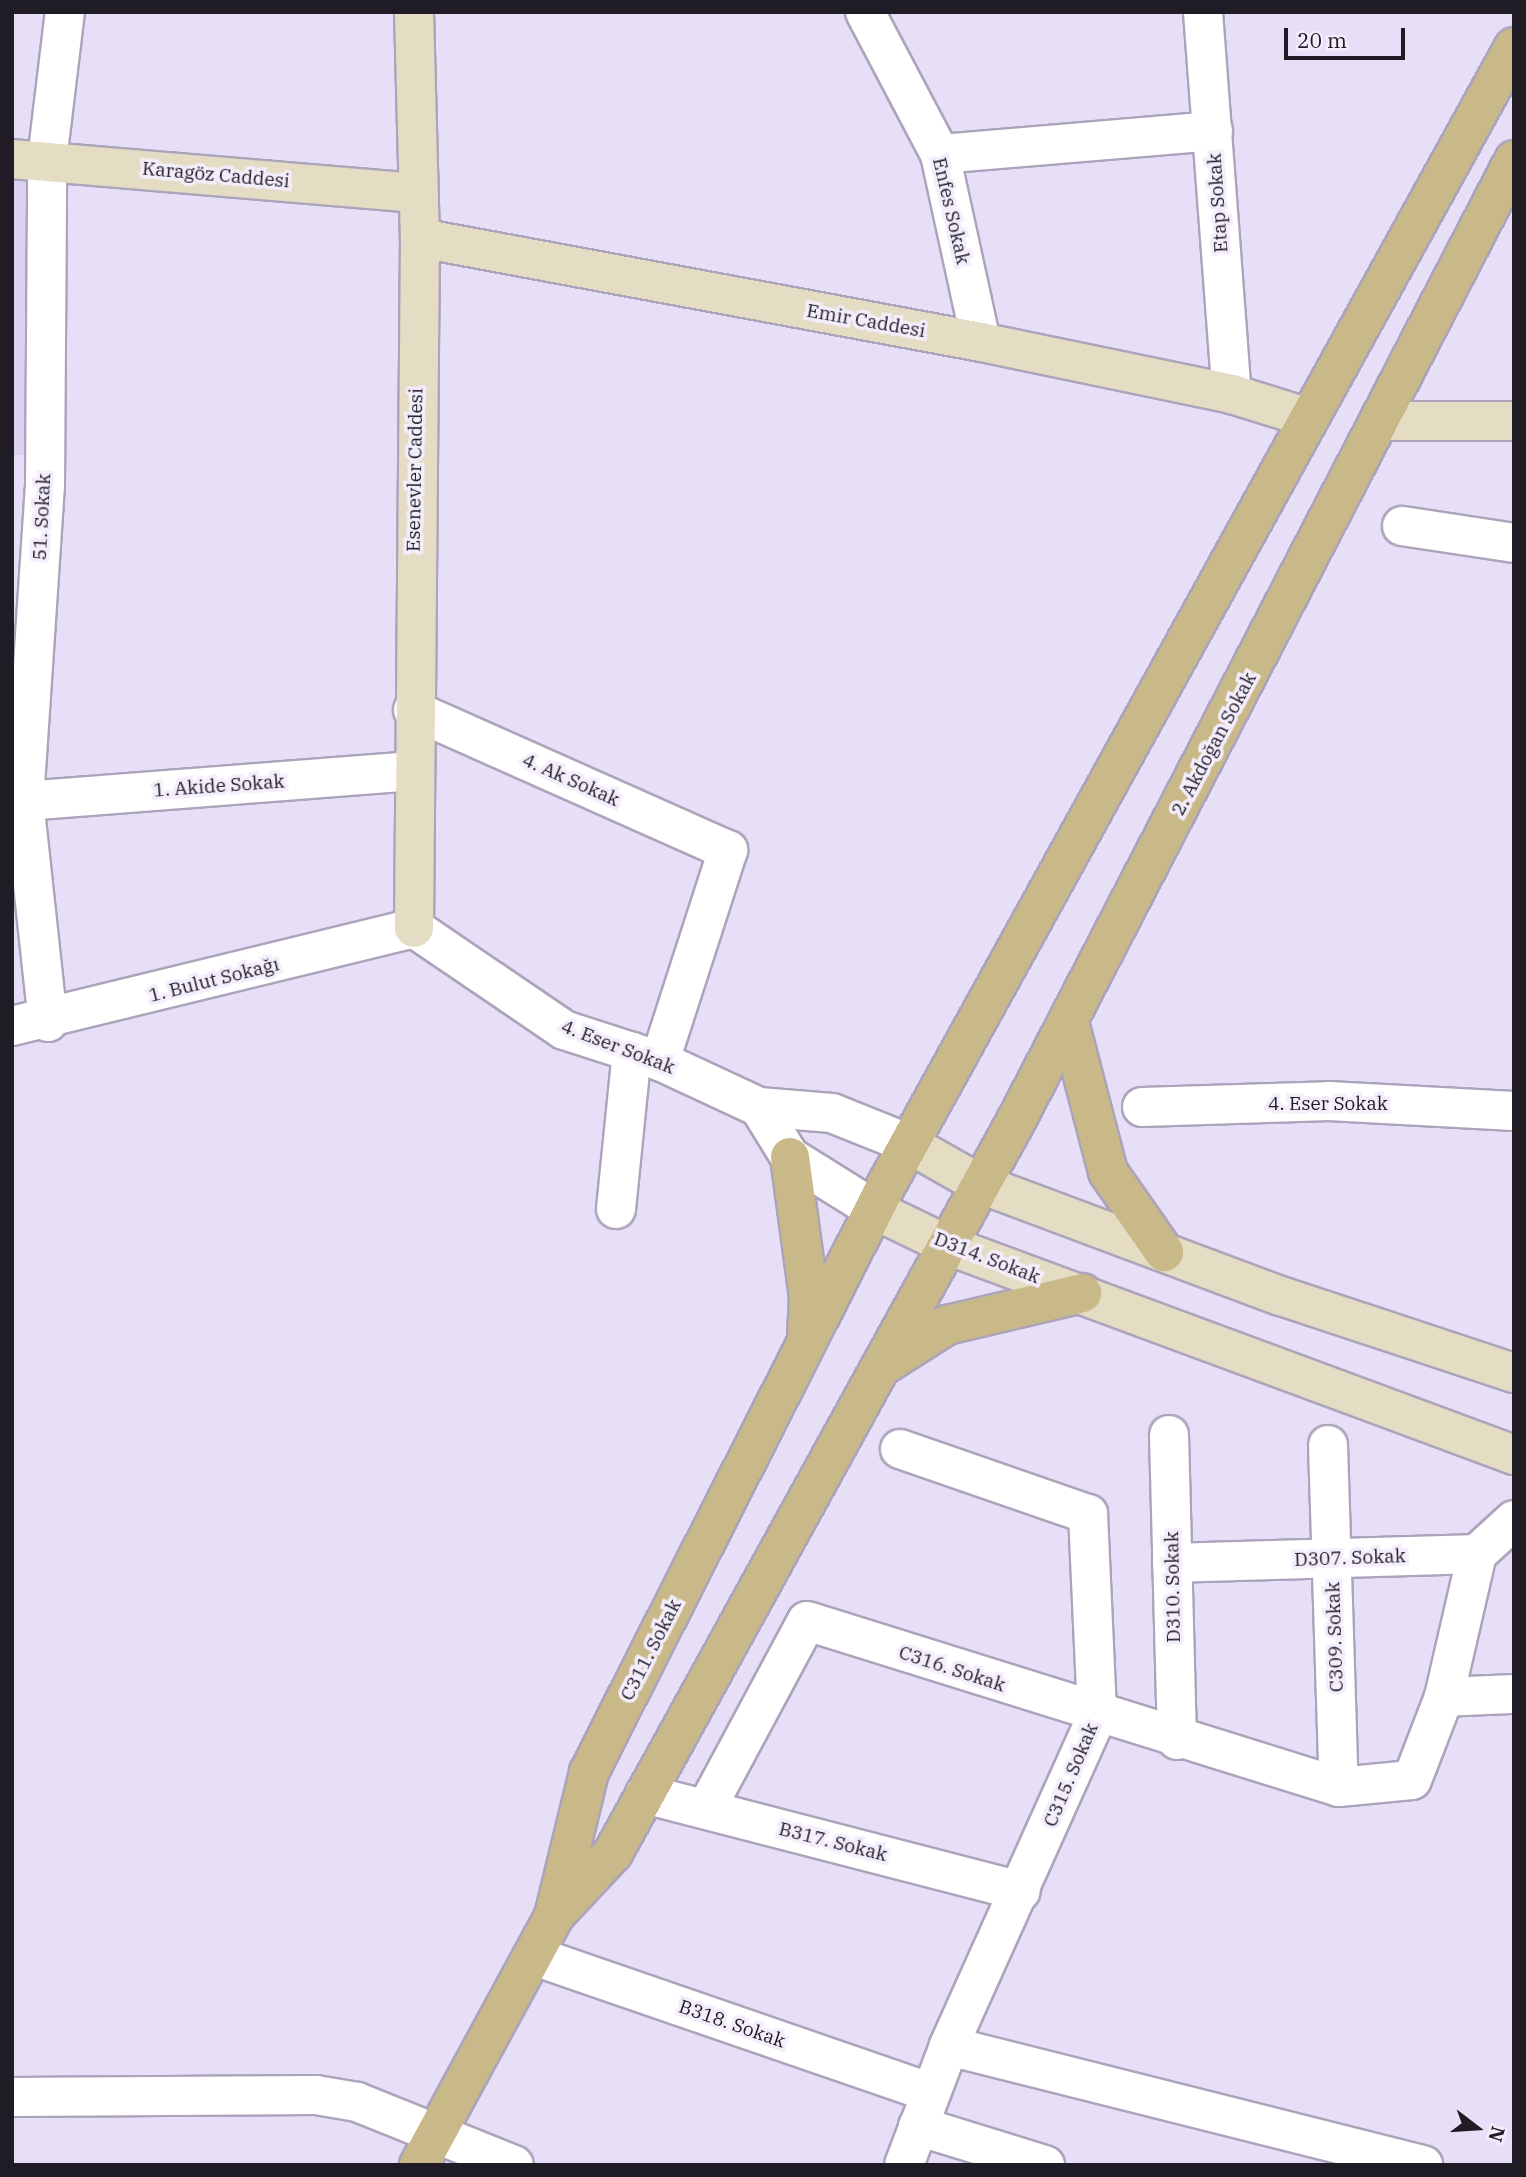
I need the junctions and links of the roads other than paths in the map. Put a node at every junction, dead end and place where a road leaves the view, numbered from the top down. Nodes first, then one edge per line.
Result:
1 (65, 12) edge
2 (414, 12) edge
3 (865, 12) edge
4 (1203, 12) edge
5 (1514, 47) edge
6 (1213, 131) junction
7 (940, 154) junction
8 (30, 159) edge
9 (1514, 160) edge
10 (419, 193) junction
11 (421, 239) junction
12 (981, 342) junction
13 (1232, 394) junction
14 (1309, 418) junction
15 (1381, 421) junction
16 (1514, 421) edge
17 (1402, 526) dead end
18 (1514, 543) edge
19 (414, 710) junction
20 (414, 771) junction
21 (24, 801) junction
22 (20, 844) edge
23 (414, 928) junction
24 (1069, 1022) junction
25 (30, 1024) edge
26 (646, 1056) junction
27 (759, 1107) junction
28 (1142, 1107) dead end
29 (1514, 1111) edge
30 (909, 1144) junction
31 (790, 1157) junction
32 (978, 1183) junction
33 (616, 1209) dead end
34 (874, 1210) junction
35 (947, 1245) junction
36 (1164, 1252) junction
37 (1092, 1296) junction
38 (807, 1340) junction
39 (879, 1368) junction
40 (1514, 1373) edge
41 (1169, 1435) dead end
42 (1328, 1445) dead end
43 (900, 1450) dead end
44 (1514, 1455) edge
45 (1514, 1520) edge
46 (1477, 1554) junction
47 (1333, 1559) junction
48 (1172, 1563) junction
49 (1514, 1694) edge
50 (1444, 1697) junction
51 (1097, 1716) junction
52 (1177, 1740) junction
53 (1339, 1787) junction
54 (645, 1794) junction
55 (706, 1809) junction
56 (1021, 1891) junction
57 (554, 1916) junction
58 (534, 1956) junction
59 (949, 2046) junction
60 (12, 2097) edge
61 (924, 2109) junction
62 (427, 2150) edge
63 (514, 2165) edge
64 (904, 2165) edge
65 (1045, 2165) edge
66 (1423, 2165) edge

1 - 8 street, 51. Sokak
2 - 10 main road, Esenevler Caddesi
3 - 7 street, Enfes Sokak
4 - 6 street, Etap Sokak
5 - 14 main road, C311. Sokak
6 - 7 street
6 - 13 street, Etap Sokak
7 - 12 street, Enfes Sokak
8 - 10 main road, Karagöz Caddesi
8 - 21 street, 51. Sokak
9 - 15 main road, 2. Akdoğan Sokak
10 - 11 main road, Esenevler Caddesi
11 - 12 main road, Emir Caddesi
11 - 19 main road, Esenevler Caddesi
12 - 13 main road, Emir Caddesi
13 - 14 main road, Emir Caddesi
14 - 30 main road, C311. Sokak
15 - 16 main road
15 - 24 main road, 2. Akdoğan Sokak
17 - 18 street
19 - 20 main road, Esenevler Caddesi
19 - 26 street, 4. Ak Sokak
20 - 21 street, 1. Akide Sokak
20 - 23 main road, Esenevler Caddesi
21 - 22 street, 51. Sokak
22 - 25 street, 51. Sokak
23 - 25 street, 1. Bulut Sokağı
23 - 26 street, 4. Eser Sokak
24 - 32 main road, 2. Akdoğan Sokak
24 - 36 main road
26 - 27 street, 4. Eser Sokak
26 - 33 street
27 - 30 street, 4. Eser Sokak
27 - 31 street
28 - 29 street, 4. Eser Sokak
30 - 32 main road
30 - 34 main road, C311. Sokak
31 - 34 street
31 - 38 main road
32 - 35 main road, 2. Akdoğan Sokak
32 - 36 main road
34 - 35 main road, D314. Sokak
34 - 38 main road, C311. Sokak
35 - 37 main road, D314. Sokak
35 - 39 main road, 2. Akdoğan Sokak
36 - 40 main road
37 - 39 main road
37 - 44 main road, D314. Sokak
38 - 57 main road, C311. Sokak
39 - 54 main road, 2. Akdoğan Sokak
41 - 48 street, D310. Sokak
42 - 47 street, C309. Sokak
43 - 51 street, C315. Sokak
45 - 46 street
46 - 47 street, D307. Sokak
46 - 50 street
47 - 48 street, D307. Sokak
47 - 53 street, C309. Sokak
48 - 52 street, D310. Sokak
49 - 50 street
50 - 53 street
51 - 52 street, C316. Sokak
51 - 55 street, C316. Sokak
51 - 56 street, C315. Sokak
52 - 53 street, C316. Sokak
54 - 55 street, B317. Sokak
54 - 57 main road, 2. Akdoğan Sokak
55 - 56 street, B317. Sokak
56 - 59 street, C315. Sokak
57 - 58 main road, C311. Sokak
58 - 61 street, B318. Sokak
58 - 62 main road, C311. Sokak
59 - 61 street, C315. Sokak
59 - 66 street
60 - 62 street
61 - 64 street, C315. Sokak
61 - 65 street, B318. Sokak
62 - 63 street

